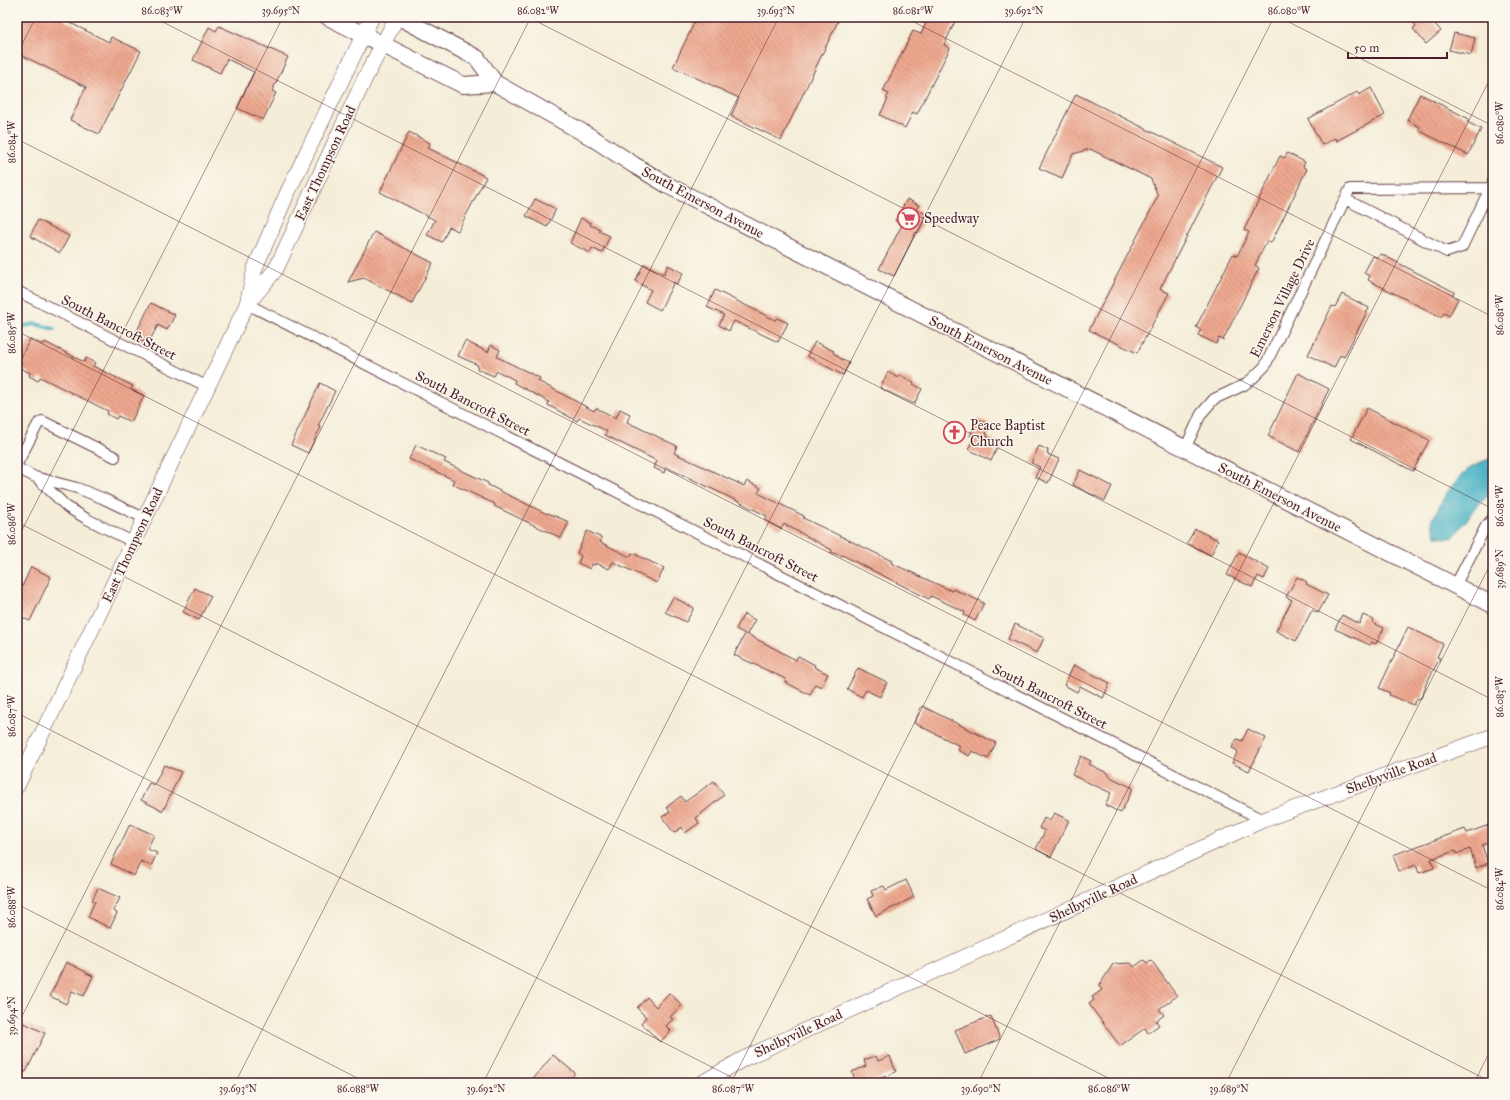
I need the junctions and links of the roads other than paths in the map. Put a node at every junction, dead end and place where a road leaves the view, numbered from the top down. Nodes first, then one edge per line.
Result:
1 (328, 17) edge
2 (372, 17) edge
3 (398, 17) edge
4 (364, 34) junction
5 (382, 44) junction
6 (495, 83) junction
7 (1492, 185) edge
8 (1345, 199) junction
9 (17, 291) edge
10 (247, 304) junction
11 (208, 387) junction
12 (1185, 449) junction
13 (115, 457) dead end
14 (17, 464) edge
15 (17, 468) edge
16 (35, 477) junction
17 (144, 518) junction
18 (1493, 518) edge
19 (133, 542) junction
20 (1455, 586) junction
21 (1493, 605) edge
22 (1493, 736) edge
23 (17, 786) edge
24 (1263, 820) junction
25 (702, 1083) edge

1 - 4 main road
2 - 4 main road, East Thompson Road
3 - 5 main road, East Thompson Road
3 - 6 main road, South Emerson Avenue
4 - 5 main road
4 - 10 main road, East Thompson Road
5 - 6 main road
5 - 10 main road, East Thompson Road
6 - 12 main road, South Emerson Avenue
7 - 8 street, Emerson Village Drive
7 - 8 street, Emerson Village Drive
8 - 12 street, Emerson Village Drive
9 - 11 street, South Bancroft Street
10 - 11 main road, East Thompson Road
10 - 24 street, South Bancroft Street
11 - 17 main road, East Thompson Road
12 - 20 main road, South Emerson Avenue
13 - 14 street
15 - 16 street
16 - 17 street
16 - 19 street
17 - 19 main road, East Thompson Road
18 - 20 street
19 - 23 main road, East Thompson Road
20 - 21 main road, South Emerson Avenue
22 - 24 main road, Shelbyville Road
24 - 25 main road, Shelbyville Road

